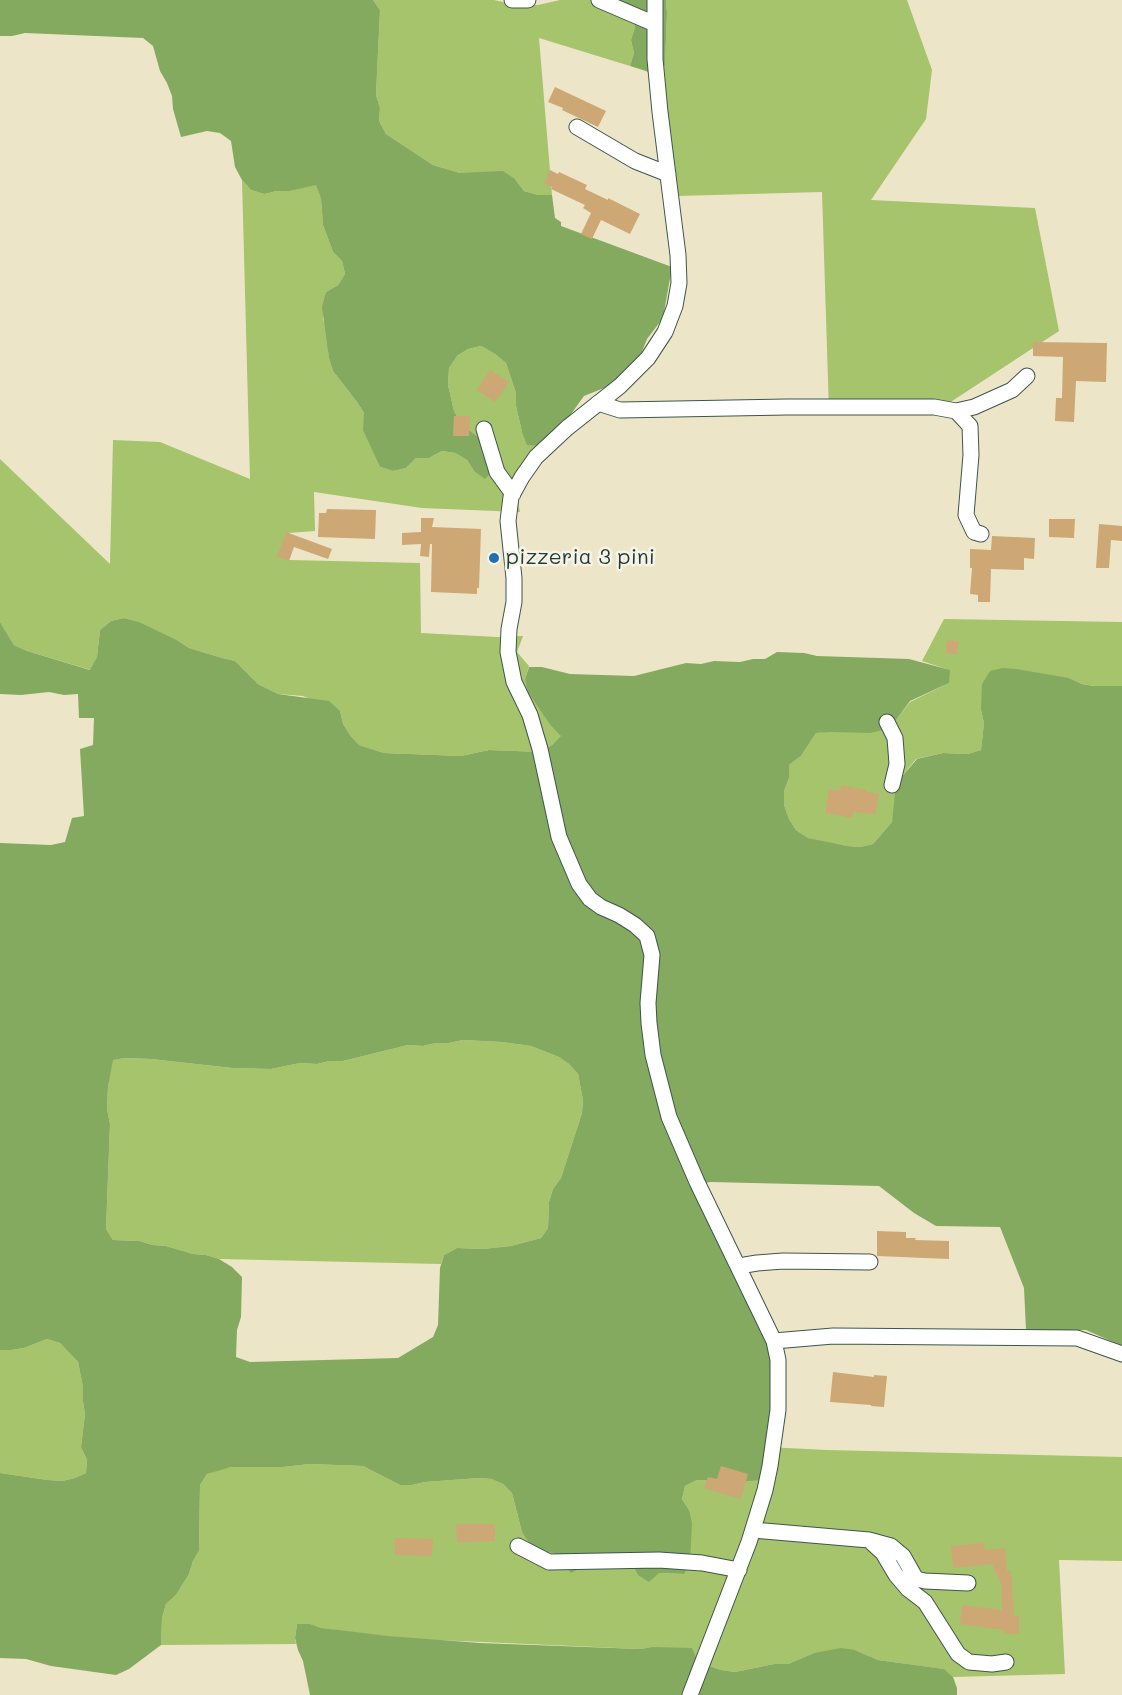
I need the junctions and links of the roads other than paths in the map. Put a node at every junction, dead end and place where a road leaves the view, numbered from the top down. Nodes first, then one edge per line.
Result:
1 (512, 0) edge
2 (528, 0) edge
3 (599, 0) edge
4 (655, 0) edge
5 (655, 24) junction
6 (577, 128) dead end
7 (668, 174) junction
8 (1027, 376) dead end
9 (598, 403) junction
10 (956, 411) junction
11 (484, 429) dead end
12 (513, 494) junction
13 (981, 534) dead end
14 (887, 722) dead end
15 (891, 785) dead end
16 (870, 1262) dead end
17 (739, 1266) junction
18 (774, 1341) junction
19 (1122, 1354) edge
20 (753, 1530) junction
21 (869, 1540) junction
22 (518, 1546) dead end
23 (739, 1570) junction
24 (968, 1583) dead end
25 (1006, 1662) dead end
26 (690, 1695) edge

1 - 2 street
3 - 5 street
4 - 5 street
5 - 7 street
6 - 7 street
7 - 9 street
8 - 10 street
9 - 10 street
9 - 12 street
10 - 13 street
11 - 12 street
12 - 17 street
14 - 15 street
16 - 17 street
17 - 18 street
18 - 19 street
18 - 20 street
20 - 21 street
20 - 23 street
21 - 24 street
21 - 25 street
22 - 23 street
23 - 26 street

